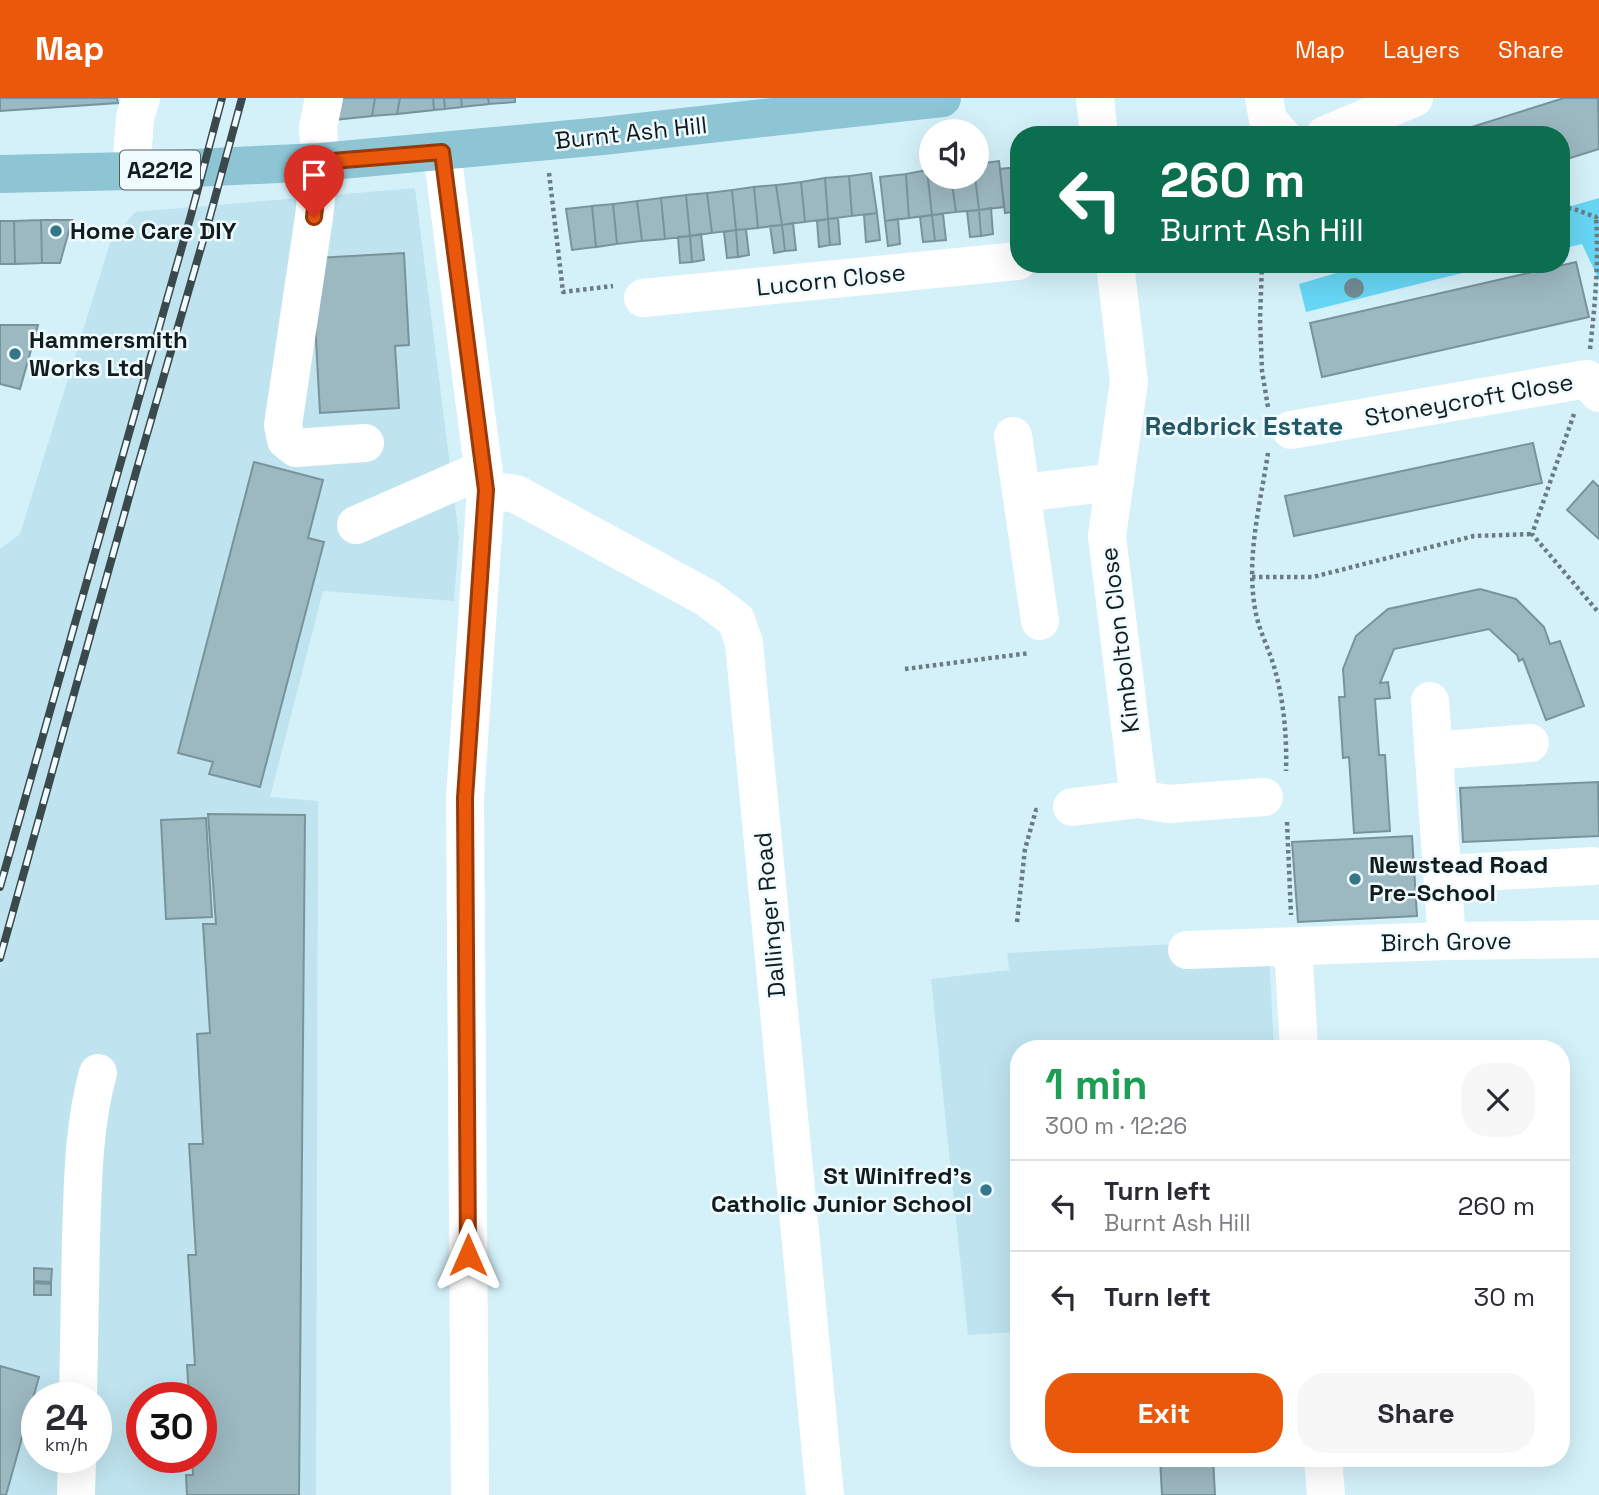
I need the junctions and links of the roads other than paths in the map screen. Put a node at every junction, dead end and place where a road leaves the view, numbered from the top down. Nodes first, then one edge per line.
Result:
1 (141, 98) edge
2 (324, 98) edge
3 (942, 98) edge
4 (1095, 98) edge
5 (1264, 98) edge
6 (1414, 98) edge
7 (736, 110) edge
8 (1098, 126) edge
9 (1273, 126) edge
10 (1347, 126) edge
11 (442, 152) junction
12 (320, 162) junction
13 (131, 171) junction
14 (0, 174) edge
15 (1010, 262) edge
16 (1116, 273) edge
17 (643, 298) road end
18 (1593, 386) edge
19 (1277, 431) road end
20 (1013, 436) dead end
21 (365, 443) dead end
22 (485, 479) junction
23 (1115, 482) junction
24 (1021, 493) junction
25 (356, 525) dead end
26 (1040, 621) road end
27 (1430, 701) dead end
28 (1530, 744) dead end
29 (1433, 751) junction
30 (1279, 796) road end
31 (1139, 799) junction
32 (1072, 807) road end
33 (1593, 866) dead end
34 (1443, 874) junction
35 (1599, 940) edge
36 (1447, 942) junction
37 (1293, 947) junction
38 (1186, 950) dead end
39 (1299, 1040) edge
40 (98, 1073) dead end
41 (78, 1382) edge
42 (1324, 1467) edge
43 (77, 1473) edge
44 (76, 1495) edge
45 (470, 1495) edge
46 (825, 1495) edge
47 (1326, 1495) edge

1 - 13 street
2 - 12 street
3 - 7 main road, Burnt Ash Hill / A2212
4 - 8 street
5 - 9 street
6 - 10 street
7 - 11 main road, Burnt Ash Hill / A2212
11 - 12 main road, Burnt Ash Hill / A2212
11 - 22 street
12 - 13 main road, A2212
12 - 21 street
13 - 14 main road, A2212
15 - 17 street, Lucorn Close
16 - 23 street, Kimbolton Close
18 - 19 street, Stoneycroft Close
20 - 24 street
22 - 25 street
22 - 45 street
22 - 46 street, Dallinger Road
23 - 24 street
23 - 31 street, Kimbolton Close
24 - 26 street
27 - 29 street
28 - 29 street
29 - 34 street
30 - 31 street
31 - 32 street
33 - 34 street
34 - 36 street
35 - 36 street, Birch Grove
36 - 37 street, Birch Grove
37 - 38 street, Birch Grove
37 - 39 street
40 - 41 street
42 - 47 street
43 - 44 street

